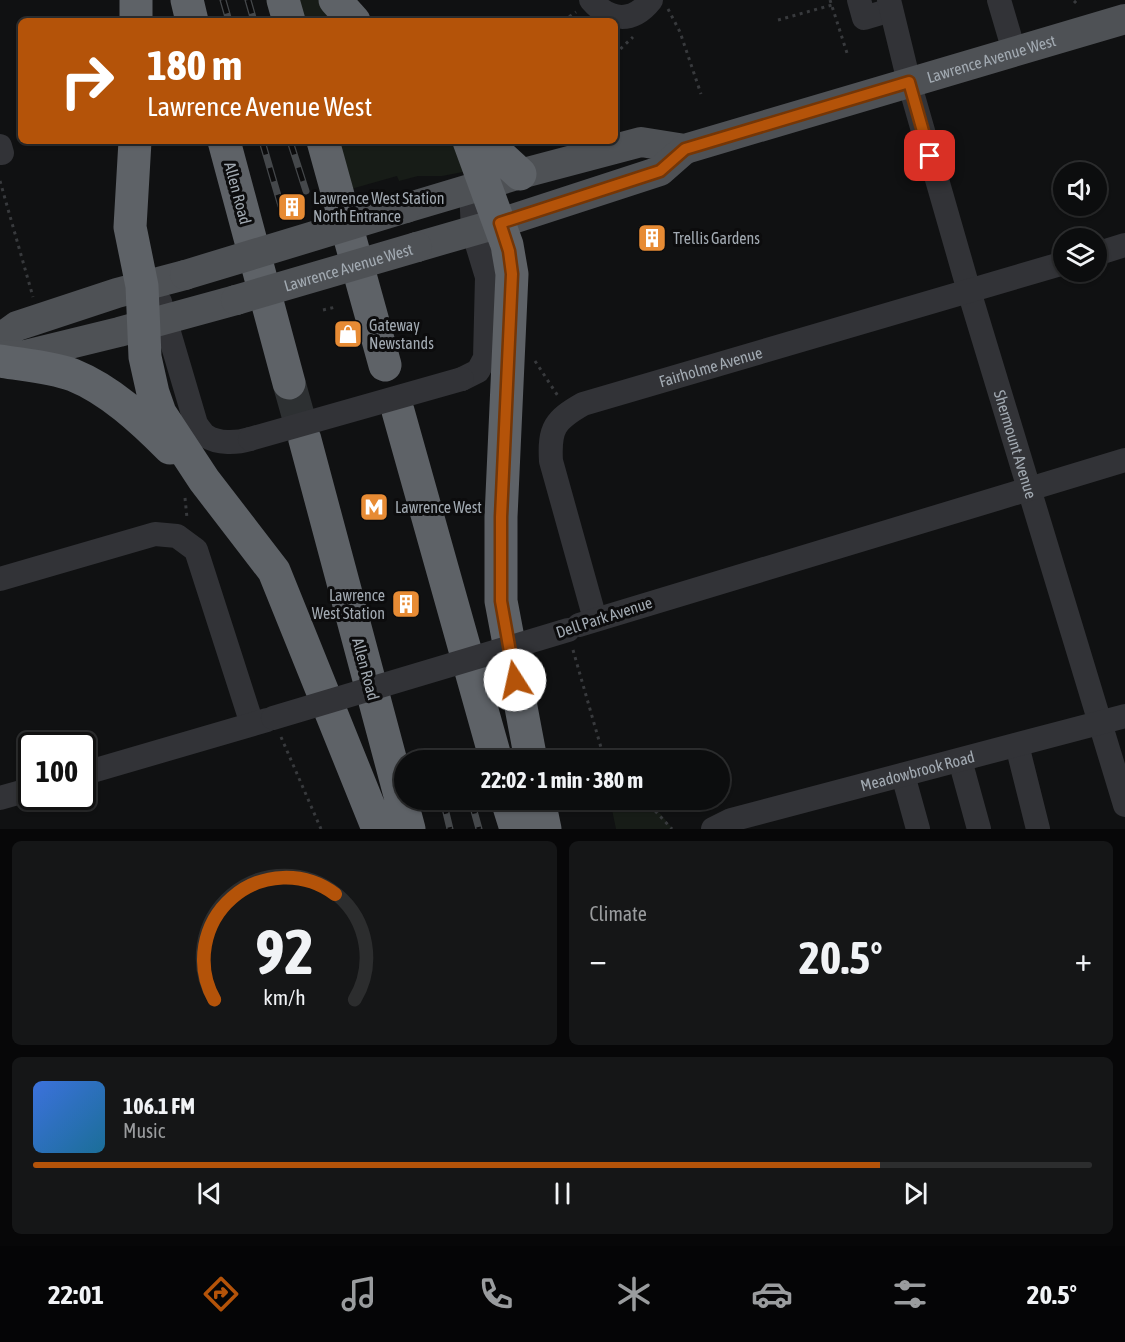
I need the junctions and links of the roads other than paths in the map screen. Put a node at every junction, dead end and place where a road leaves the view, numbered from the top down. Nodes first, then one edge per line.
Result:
1 (135, 0) edge
2 (187, 0) edge
3 (283, 0) edge
4 (335, 0) edge
5 (859, 0) edge
6 (999, 0) edge
7 (658, 2) edge
8 (586, 4) edge
9 (890, 5) edge
10 (136, 18) edge
11 (191, 18) edge
12 (288, 18) edge
13 (351, 18) edge
14 (1125, 19) edge
15 (1014, 51) junction
16 (909, 82) junction
17 (135, 144) edge
18 (225, 144) edge
19 (324, 144) edge
20 (470, 144) edge
21 (487, 144) edge
22 (0, 146) edge
23 (685, 149) junction
24 (0, 153) edge
25 (520, 174) junction
26 (478, 187) junction
27 (487, 227) junction
28 (1125, 245) edge
29 (1107, 251) edge
30 (1053, 266) edge
31 (142, 286) junction
32 (969, 291) junction
33 (155, 322) junction
34 (0, 338) edge
35 (0, 356) edge
36 (0, 361) edge
37 (385, 365) dead end
38 (289, 383) tunnel mouth
39 (398, 411) dead end
40 (305, 440) tunnel mouth
41 (1125, 460) edge
42 (204, 480) junction
43 (1029, 488) junction
44 (0, 579) edge
45 (595, 619) junction
46 (1125, 716) edge
47 (1101, 724) junction
48 (268, 726) junction
49 (1017, 745) junction
50 (493, 750) edge
51 (529, 750) edge
52 (960, 760) junction
53 (96, 770) edge
54 (903, 775) junction
55 (18, 793) edge
56 (0, 798) edge
57 (1125, 805) edge
58 (510, 810) edge
59 (541, 810) edge
60 (378, 829) edge
61 (409, 829) edge
62 (516, 829) edge
63 (545, 829) edge
64 (713, 829) edge
65 (918, 829) edge
66 (979, 829) edge
67 (1038, 829) edge

1 - 10 highway
2 - 11 highway
3 - 12 highway
4 - 13 highway
5 - 9 street
6 - 15 street
7 - 8 street
9 - 16 street, Shermount Avenue
14 - 15 main road, Lawrence Avenue West
15 - 16 main road, Lawrence Avenue West
16 - 23 main road, Lawrence Avenue West
16 - 32 street, Shermount Avenue
17 - 31 highway
18 - 38 highway, Allen Road
19 - 37 highway
20 - 26 highway
21 - 25 highway
22 - 24 street
23 - 25 main road, Lawrence Avenue West
23 - 27 main road, Lawrence Avenue West
25 - 26 main road, Lawrence Avenue West
26 - 27 highway
26 - 31 main road, Lawrence Avenue West, bridge
27 - 33 main road, Lawrence Avenue West, bridge
27 - 33 street, bridge
27 - 51 highway
28 - 29 street
30 - 32 street, Fairholme Avenue
31 - 33 highway
31 - 34 main road, Lawrence Avenue West
32 - 43 street, Shermount Avenue
32 - 45 street, Fairholme Avenue
33 - 35 main road, Lawrence Avenue West
33 - 42 highway
36 - 42 highway
39 - 50 highway
40 - 61 highway, Allen Road
41 - 43 street, Dell Park Avenue
42 - 60 highway
43 - 45 street, Dell Park Avenue
43 - 47 street, Shermount Avenue
44 - 48 street
45 - 48 street, Dell Park Avenue, bridge
46 - 47 street, Meadowbrook Road
47 - 49 street, Meadowbrook Road
47 - 57 street, Shermount Avenue
48 - 53 street, Dell Park Avenue
49 - 52 street, Meadowbrook Road
49 - 67 street
52 - 54 street, Meadowbrook Road
52 - 66 street
54 - 64 street, Meadowbrook Road
54 - 65 street
55 - 56 street
58 - 62 highway
59 - 63 highway

